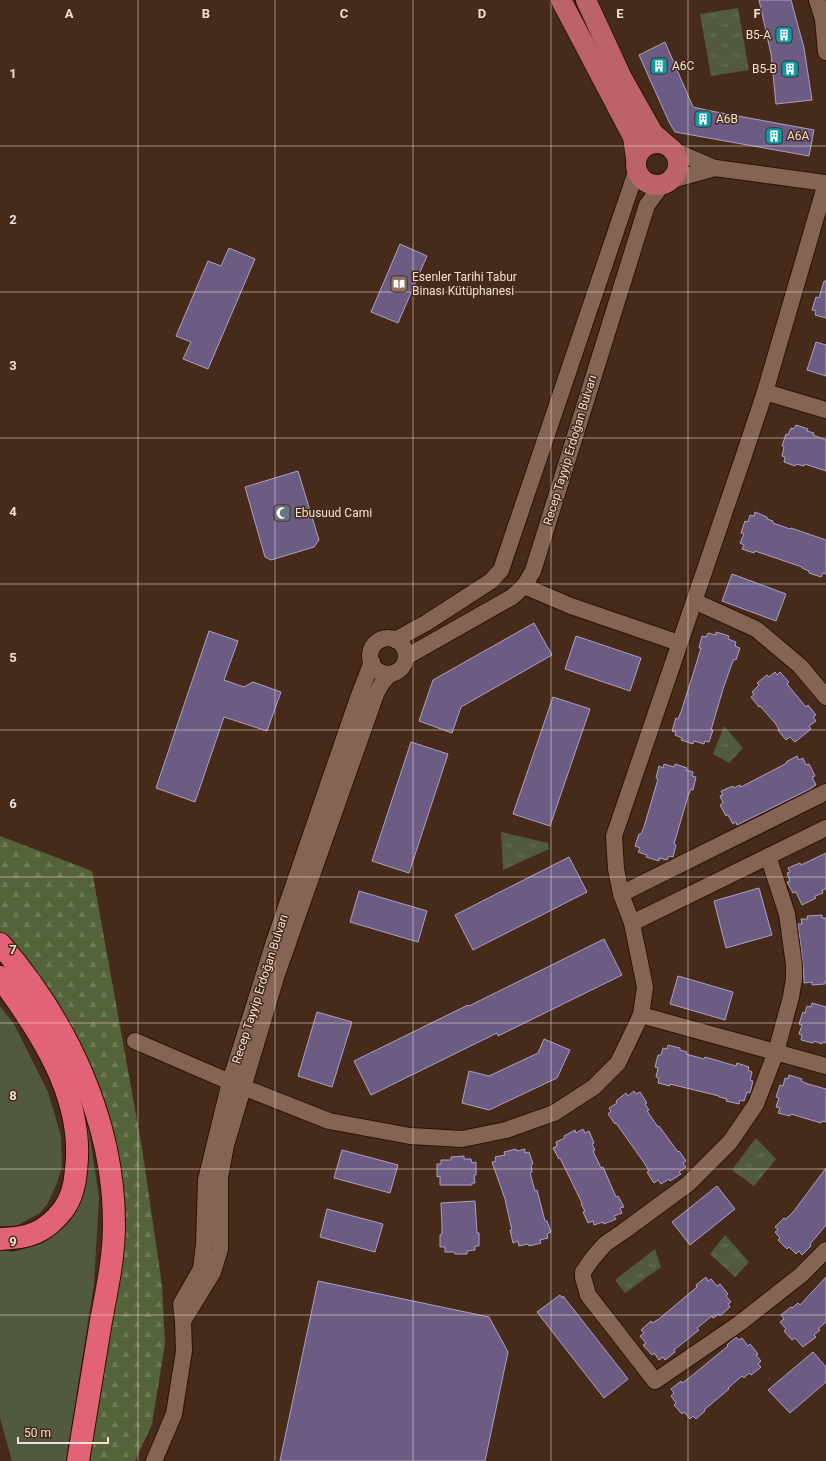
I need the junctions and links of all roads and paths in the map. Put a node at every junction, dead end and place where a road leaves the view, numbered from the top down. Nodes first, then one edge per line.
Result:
1 (560, 0) edge
2 (586, 0) edge
3 (817, 0) edge
4 (826, 52) edge
5 (671, 148) junction
6 (636, 165) junction
7 (715, 168) junction
8 (667, 182) junction
9 (826, 184) edge
10 (764, 392) junction
11 (826, 410) edge
12 (524, 586) junction
13 (694, 601) junction
14 (394, 640) junction
15 (679, 643) junction
16 (406, 657) junction
17 (372, 662) junction
18 (390, 674) junction
19 (826, 697) edge
20 (826, 792) edge
21 (826, 828) edge
22 (768, 856) junction
23 (622, 894) junction
24 (632, 922) junction
25 (0, 944) edge
26 (0, 977) edge
27 (641, 1015) junction
28 (135, 1041) dead end
29 (776, 1052) junction
30 (826, 1066) edge
31 (237, 1084) junction
32 (0, 1239) edge
33 (826, 1250) edge
34 (184, 1321) junction
35 (78, 1461) edge
36 (154, 1461) edge

1 - 6 main road, Recep Tayyip Erdoğan Bulvarı
2 - 5 main road
3 - 4 street
5 - 6 main road
5 - 7 street
5 - 8 main road
6 - 8 main road
6 - 14 street, Recep Tayyip Erdoğan Bulvarı
7 - 8 street
7 - 9 street
8 - 12 street, Recep Tayyip Erdoğan Bulvarı
9 - 10 street
10 - 11 street
10 - 13 street
12 - 15 street
12 - 16 street, Recep Tayyip Erdoğan Bulvarı
13 - 15 street
13 - 19 street
14 - 16 street
14 - 17 street
15 - 23 street
16 - 18 street
17 - 18 street
17 - 31 street, Recep Tayyip Erdoğan Bulvarı
18 - 31 street, Recep Tayyip Erdoğan Bulvarı
20 - 23 street
21 - 22 street
22 - 24 street
22 - 29 street
23 - 24 street
24 - 27 street
25 - 35 highway
26 - 32 highway
27 - 29 street
27 - 31 street
28 - 31 street
29 - 30 street
29 - 33 street
31 - 34 street, Recep Tayyip Erdoğan Bulvarı
31 - 34 street, Recep Tayyip Erdoğan Bulvarı
34 - 36 street, Recep Tayyip Erdoğan Bulvarı

